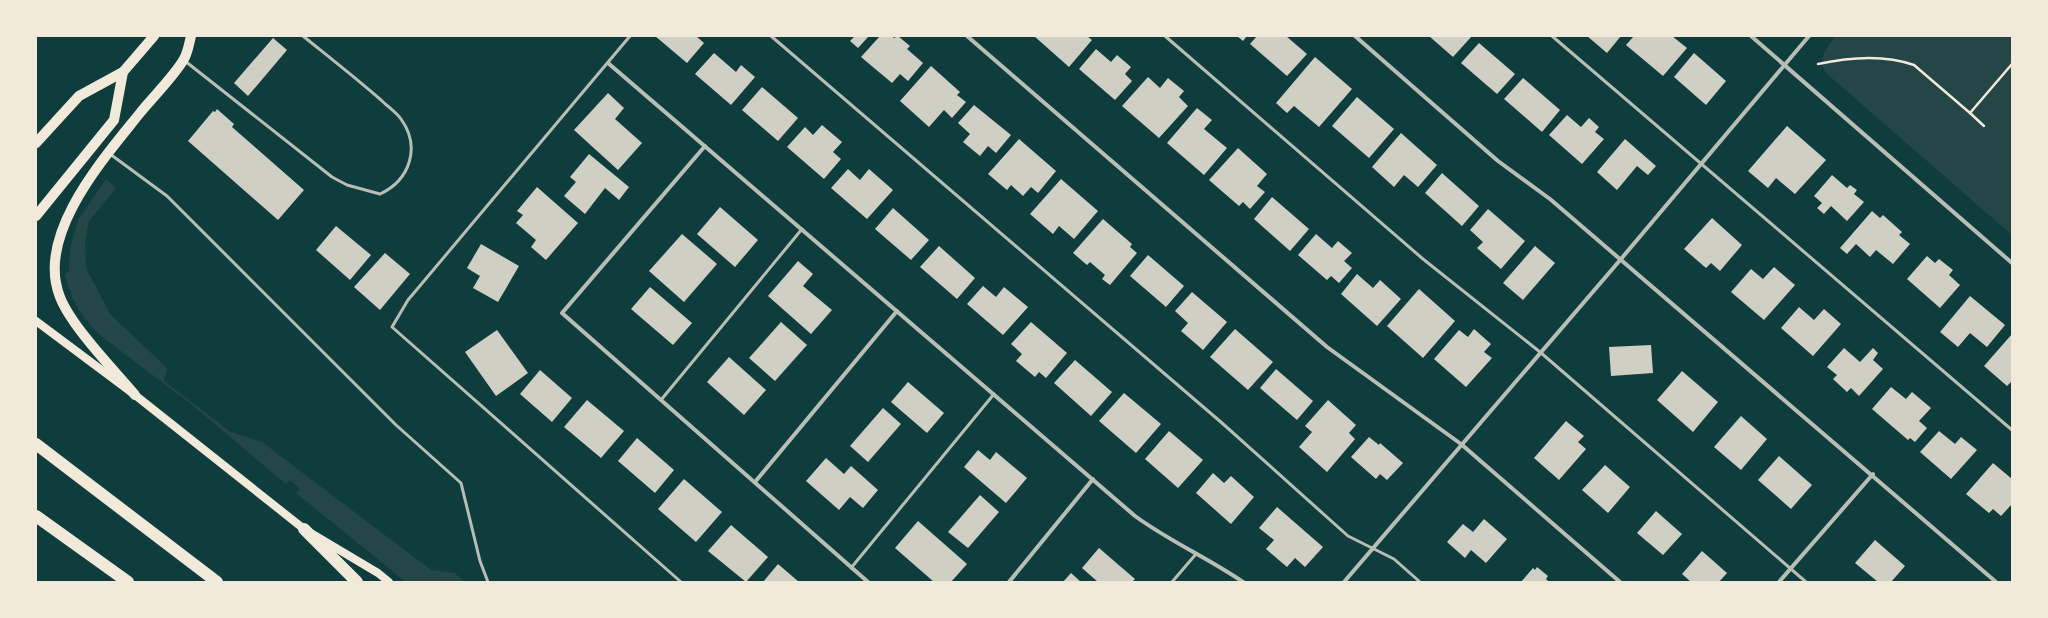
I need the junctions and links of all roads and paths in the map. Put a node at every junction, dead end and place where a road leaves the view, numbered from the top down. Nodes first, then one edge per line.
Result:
1 (154, 36) edge
2 (191, 36) edge
3 (303, 36) edge
4 (630, 36) edge
5 (771, 36) edge
6 (967, 36) edge
7 (1165, 36) edge
8 (1355, 36) edge
9 (1552, 36) edge
10 (1751, 36) edge
11 (1809, 36) edge
12 (184, 60) junction
13 (608, 63) junction
14 (1818, 64) dead end
15 (2012, 64) edge
16 (1784, 65) junction
17 (123, 72) junction
18 (1970, 114) junction
19 (1984, 126) dead end
20 (36, 143) edge
21 (705, 146) junction
22 (109, 153) junction
23 (1701, 164) junction
24 (36, 216) edge
25 (802, 229) junction
26 (1621, 260) junction
27 (2012, 263) edge
28 (897, 312) junction
29 (36, 321) edge
30 (1540, 352) junction
31 (994, 394) junction
32 (135, 395) junction
33 (661, 400) junction
34 (2012, 430) edge
35 (36, 444) edge
36 (1461, 444) junction
37 (1873, 474) junction
38 (1093, 480) junction
39 (755, 482) junction
40 (36, 516) edge
41 (304, 529) junction
42 (1372, 549) junction
43 (1196, 554) junction
44 (851, 568) junction
45 (1791, 569) junction
46 (128, 582) edge
47 (218, 582) edge
48 (357, 582) edge
49 (389, 582) edge
50 (488, 582) edge
51 (681, 582) edge
52 (868, 582) edge
53 (1009, 582) edge
54 (1172, 582) edge
55 (1243, 582) edge
56 (1344, 582) edge
57 (1420, 582) edge
58 (1620, 582) edge
59 (1780, 582) edge
60 (1806, 582) edge
61 (1996, 582) edge

1 - 17 main road
2 - 12 main road
3 - 12 lane
4 - 13 lane
5 - 42 lane
6 - 36 street
7 - 30 lane
8 - 26 street
9 - 23 lane
10 - 16 street
11 - 16 street
12 - 22 main road
13 - 21 street
13 - 51 lane
14 - 18 path
15 - 18 path
16 - 23 street
16 - 27 street
17 - 20 main road
17 - 24 main road
18 - 19 path
21 - 25 street
21 - 33 street
22 - 32 main road
22 - 50 lane
23 - 26 street
23 - 34 lane
25 - 28 street
25 - 33 lane
26 - 30 street
26 - 37 street
28 - 31 street
28 - 39 street
29 - 32 main road
30 - 36 street
30 - 45 lane
31 - 38 street
31 - 44 lane
32 - 41 main road
33 - 39 street
35 - 47 highway
36 - 42 street
36 - 58 street
37 - 45 street
37 - 61 street
38 - 43 street
38 - 53 street
39 - 44 street
40 - 46 highway
41 - 48 highway
41 - 49 main road
42 - 56 street
42 - 57 lane
43 - 54 lane
43 - 55 street
44 - 52 street
45 - 59 street
45 - 60 lane

